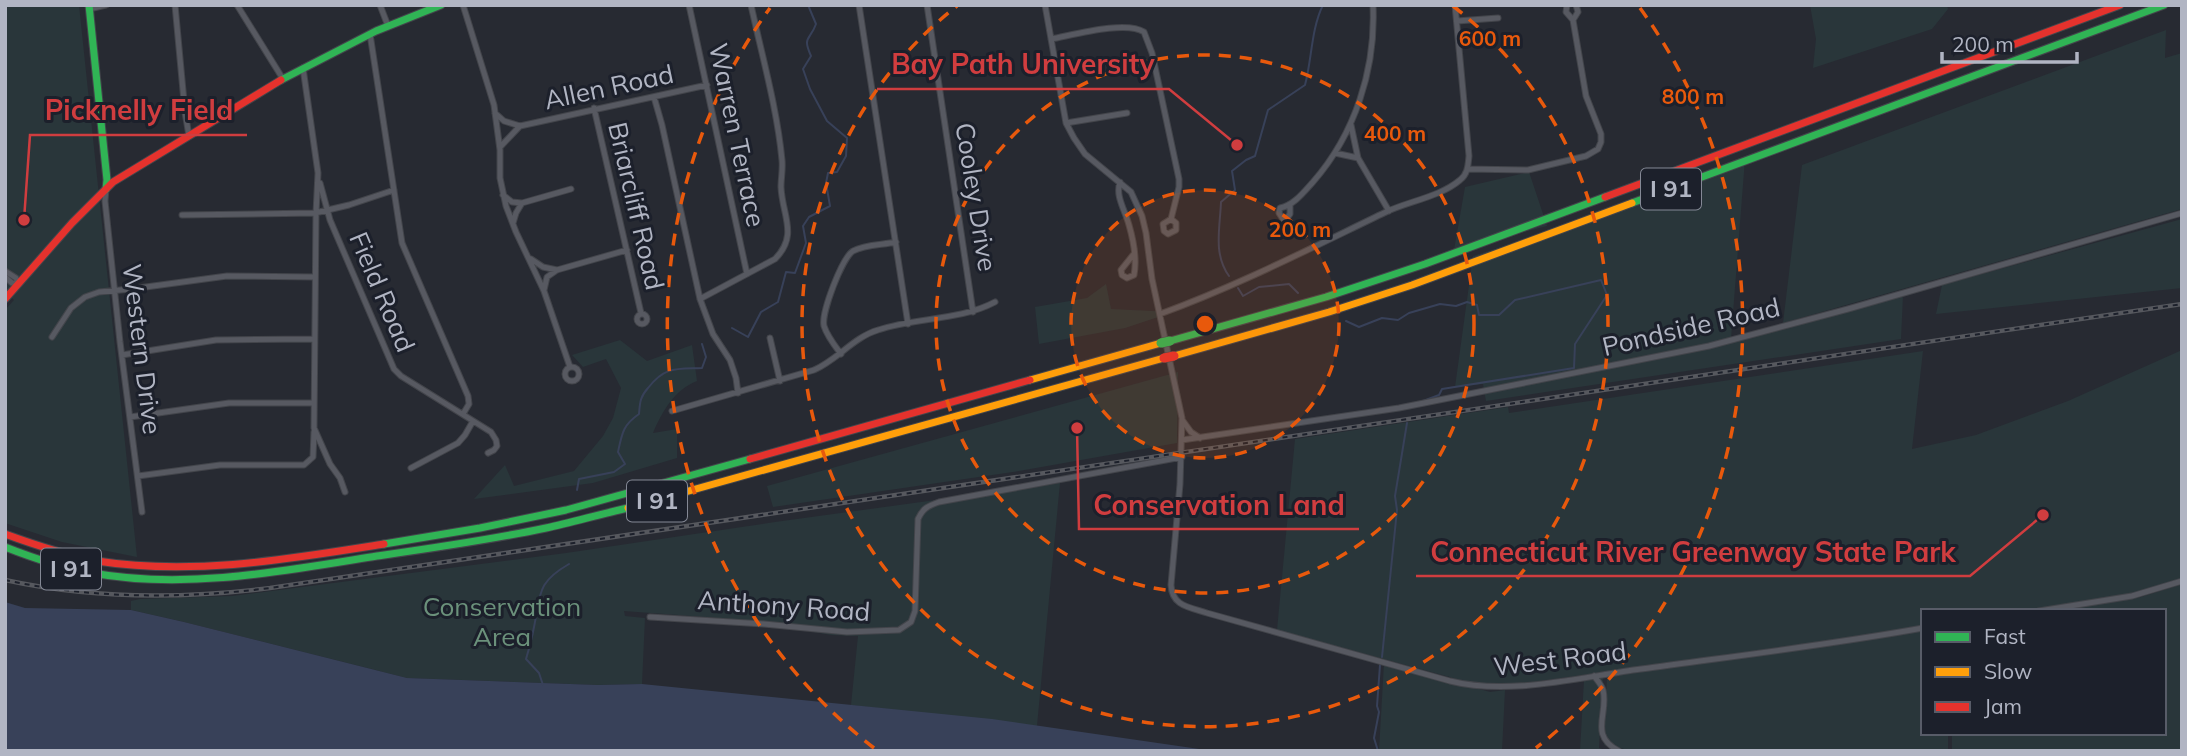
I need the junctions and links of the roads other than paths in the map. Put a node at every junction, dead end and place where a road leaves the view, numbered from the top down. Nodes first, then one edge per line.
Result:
1 (107, 5) edge
2 (175, 5) edge
3 (237, 5) edge
4 (380, 5) edge
5 (441, 5) edge
6 (463, 5) edge
7 (689, 5) edge
8 (751, 5) edge
9 (859, 5) edge
10 (927, 5) edge
11 (1045, 5) edge
12 (1373, 5) edge
13 (1455, 5) edge
14 (1567, 5) edge
15 (1576, 5) edge
16 (2120, 5) edge
17 (2164, 5) edge
18 (89, 7) edge
19 (1498, 18) dead end
20 (1573, 20) junction
21 (1457, 21) junction
22 (388, 26) junction
23 (370, 34) junction
24 (1051, 39) junction
25 (303, 68) junction
26 (282, 79) junction
27 (706, 85) junction
28 (654, 97) junction
29 (594, 108) junction
30 (495, 113) junction
31 (1127, 113) dead end
32 (1066, 123) junction
33 (1351, 124) junction
34 (520, 126) junction
35 (189, 135) junction
36 (500, 150) junction
37 (1335, 153) junction
38 (1358, 158) junction
39 (1467, 169) junction
40 (318, 173) junction
41 (1120, 181) junction
42 (106, 189) junction
43 (571, 189) dead end
44 (394, 190) junction
45 (503, 195) junction
46 (522, 203) junction
47 (1290, 206) dead end
48 (327, 211) junction
49 (1390, 211) junction
50 (316, 213) junction
51 (2182, 213) edge
52 (182, 215) dead end
53 (1171, 219) dead end
54 (513, 225) junction
55 (896, 242) junction
56 (627, 250) junction
57 (1133, 255) dead end
58 (529, 257) junction
59 (557, 270) junction
60 (5, 271) edge
61 (747, 274) junction
62 (5, 277) edge
63 (316, 277) junction
64 (19, 284) junction
65 (112, 291) junction
66 (544, 291) junction
67 (5, 299) edge
68 (700, 299) junction
69 (995, 302) dead end
70 (973, 312) junction
71 (641, 313) dead end
72 (1160, 314) junction
73 (908, 324) junction
74 (52, 337) dead end
75 (770, 338) dead end
76 (314, 339) junction
77 (841, 354) junction
78 (122, 355) junction
79 (570, 367) dead end
80 (780, 381) junction
81 (738, 393) junction
82 (314, 403) junction
83 (672, 411) dead end
84 (463, 414) junction
85 (130, 416) junction
86 (1182, 418) junction
87 (473, 421) junction
88 (314, 428) junction
89 (1200, 438) junction
90 (1182, 440) junction
91 (488, 453) dead end
92 (1182, 457) junction
93 (411, 468) dead end
94 (138, 476) junction
95 (345, 492) dead end
96 (142, 512) dead end
97 (5, 534) edge
98 (5, 549) edge
99 (2182, 582) edge
100 (2051, 609) edge
101 (650, 617) dead end
102 (1921, 628) edge
103 (1594, 676) junction
104 (1619, 751) edge

1 - 18 street
2 - 35 street
3 - 26 street
4 - 22 street
5 - 22 main road
6 - 30 street
7 - 27 street, Warren Terrace
8 - 61 street
9 - 55 street
10 - 70 street, Cooley Drive
11 - 24 street
12 - 33 street
13 - 21 street
14 - 20 street
15 - 20 street
16 - 97 main road, I 91
17 - 98 main road, I 91
18 - 42 main road
19 - 21 street
20 - 39 street
21 - 39 street
22 - 23 main road
23 - 25 main road
23 - 44 street
24 - 32 street
24 - 53 street
25 - 26 main road
25 - 40 street, Field Road
26 - 35 main road
27 - 28 street, Allen Road
27 - 61 street, Warren Terrace
28 - 29 street, Allen Road
28 - 68 street
29 - 34 street, Allen Road
29 - 56 street, Briarcliff Road
30 - 34 street, Allen Road
30 - 36 street
31 - 32 street
32 - 41 street
33 - 37 street
33 - 38 street
34 - 36 street, Allen Road
35 - 42 main road
36 - 45 street
37 - 38 street
37 - 47 street
38 - 49 street
39 - 49 street
40 - 48 street, Field Road
40 - 50 street, Field Road
41 - 57 street
41 - 72 street
42 - 64 main road
42 - 65 street, Western Drive
43 - 46 street
44 - 48 street
44 - 84 street
45 - 46 street
45 - 54 street
46 - 54 street
48 - 50 street
48 - 84 street, Field Road
49 - 72 street
50 - 52 street
50 - 63 street, Field Road
51 - 89 street, Pondside Road
54 - 58 street
55 - 73 street
55 - 77 street
56 - 59 street
56 - 71 street, Briarcliff Road
58 - 59 street
58 - 66 street
59 - 66 street
60 - 64 street
61 - 68 street
62 - 64 street
63 - 65 street
63 - 76 street, Field Road
64 - 67 main road
65 - 74 street
65 - 78 street, Western Drive
66 - 79 street
68 - 81 street
69 - 70 street
70 - 73 street
72 - 86 street
73 - 77 street
75 - 80 street
76 - 78 street
76 - 82 street, Field Road
77 - 80 street
78 - 85 street, Western Drive
80 - 81 street
81 - 83 street
82 - 85 street
82 - 88 street, Field Road
84 - 87 street, Field Road
85 - 94 street, Western Drive
86 - 89 street
86 - 90 street
87 - 91 street, Field Road
87 - 93 street
88 - 94 street
88 - 95 street
89 - 90 street, Pondside Road
90 - 92 street
92 - 101 street, Anthony Road
92 - 103 street, West Road
94 - 96 street, Western Drive
99 - 100 street
102 - 103 street, West Road
103 - 104 street

